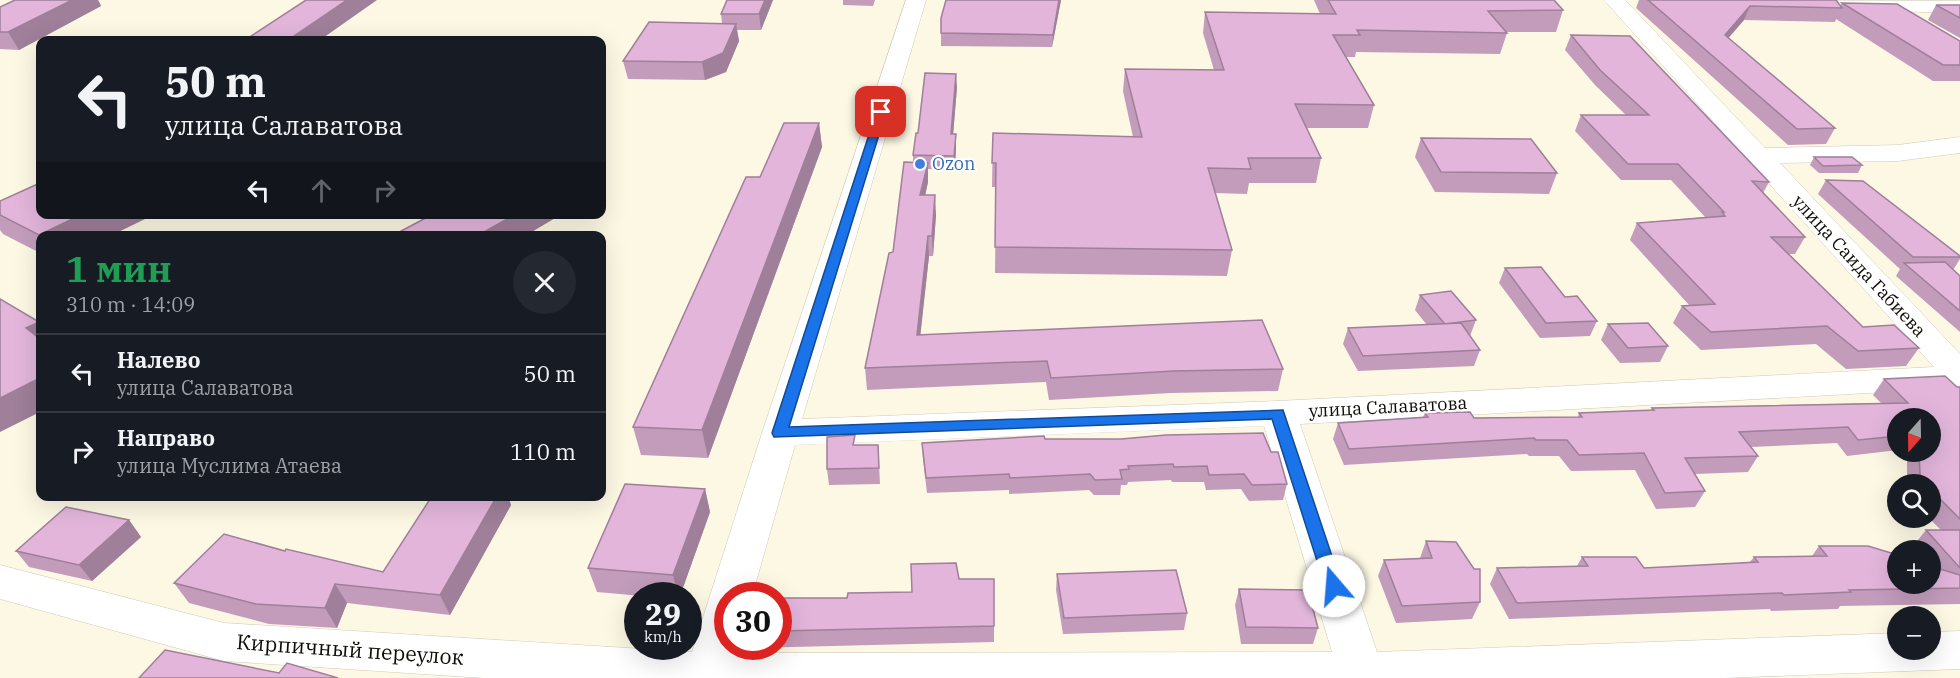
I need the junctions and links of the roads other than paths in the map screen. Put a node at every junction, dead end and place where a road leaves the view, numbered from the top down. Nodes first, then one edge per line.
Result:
1 (916, 0) edge
2 (1614, 0) edge
3 (1704, 0) edge
4 (1940, 0) edge
5 (1960, 1) edge
6 (1869, 3) edge
7 (1960, 7) edge
8 (1922, 27) edge
9 (1960, 145) edge
10 (1757, 156) junction
11 (1960, 376) edge
12 (1278, 413) junction
13 (780, 433) junction
14 (0, 582) edge
15 (735, 582) edge
16 (1960, 650) edge
17 (714, 655) edge
18 (708, 675) edge
19 (1362, 675) edge

1 - 13 street
2 - 10 street, улица Саида Габиева
3 - 6 street
4 - 5 street
6 - 7 street
6 - 8 street
9 - 10 street
10 - 11 street, улица Саида Габиева
11 - 12 street, улица Салаватова
12 - 13 street, улица Салаватова
12 - 19 street
13 - 15 street
14 - 18 street, Кирпичный переулок
16 - 19 street, Кирпичный переулок
17 - 18 street
18 - 19 street, Кирпичный переулок

